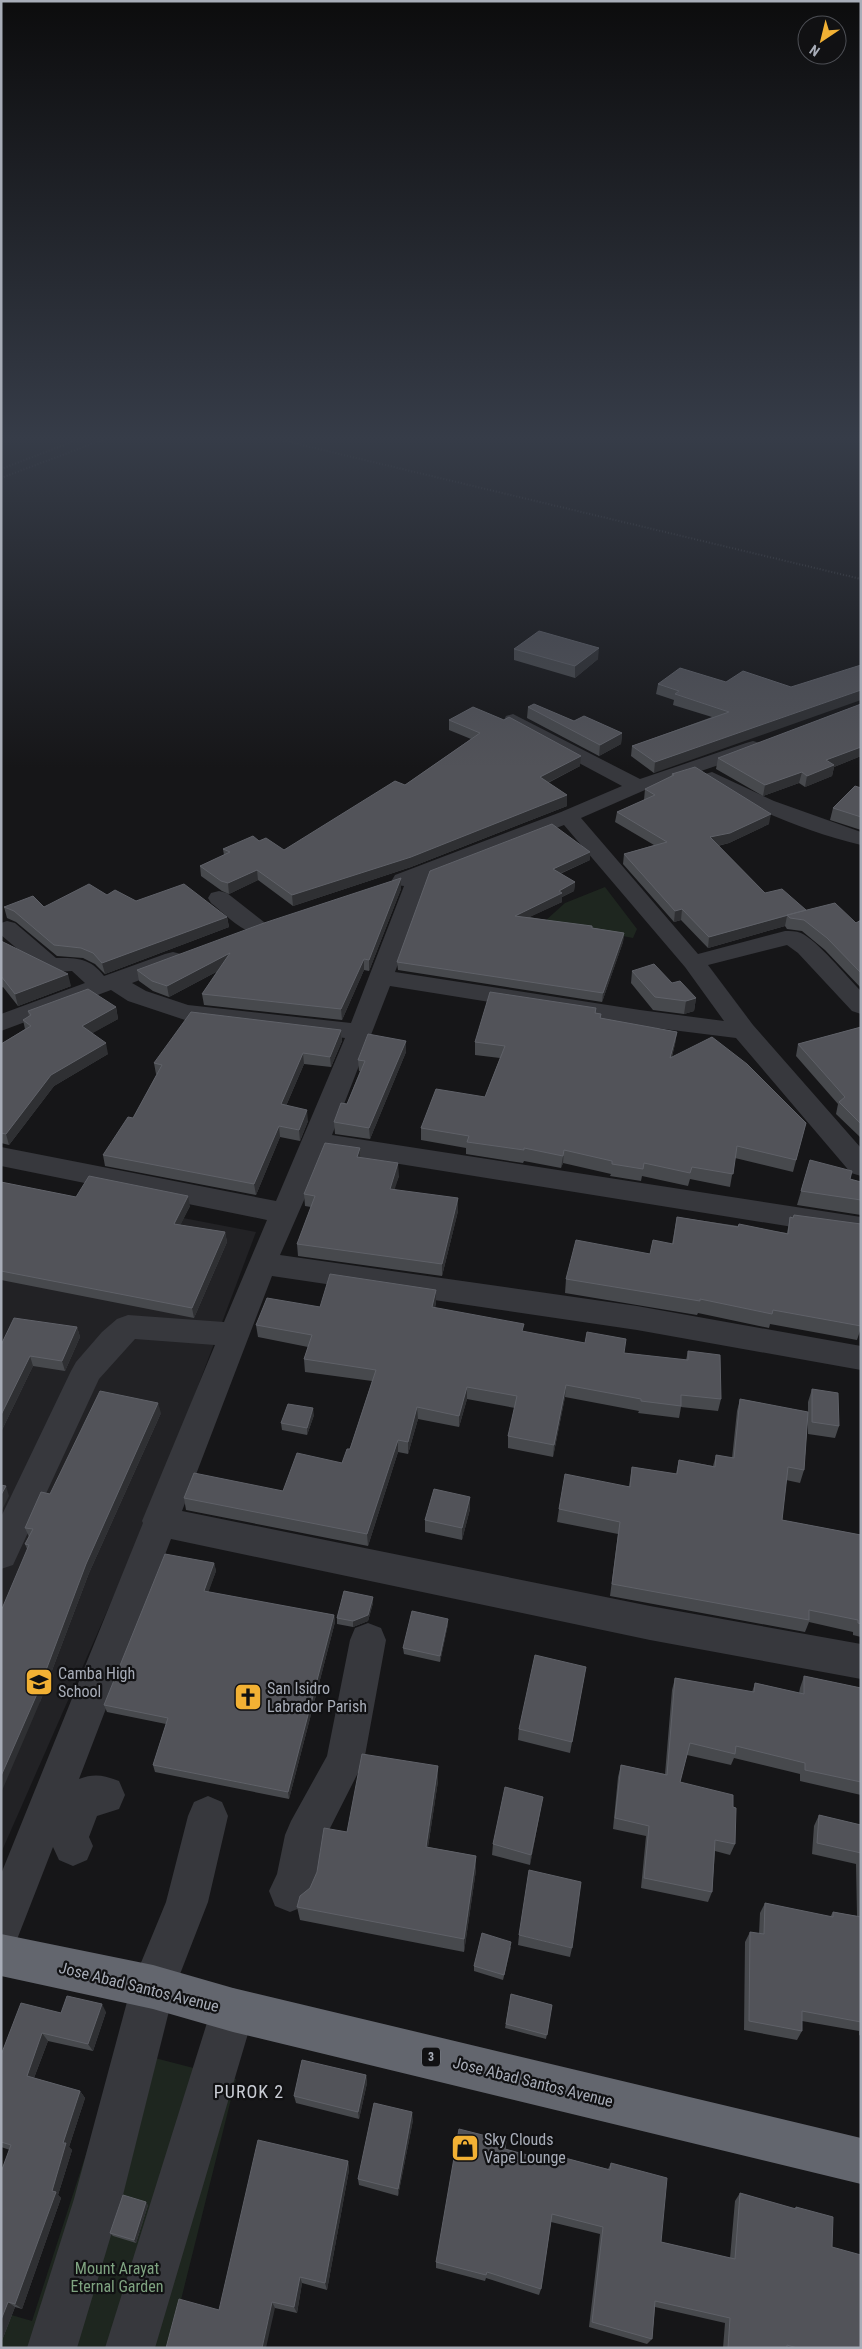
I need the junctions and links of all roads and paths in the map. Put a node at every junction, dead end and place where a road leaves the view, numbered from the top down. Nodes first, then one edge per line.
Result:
1 (734, 549) edge
2 (861, 579) edge
3 (513, 720) edge
4 (769, 740) edge
5 (696, 768) junction
6 (638, 786) junction
7 (568, 816) junction
8 (861, 839) edge
9 (420, 874) junction
10 (386, 886) edge
11 (219, 898) dead end
12 (7, 928) dead end
13 (256, 928) edge
14 (194, 951) edge
15 (693, 962) junction
16 (380, 977) junction
17 (107, 984) junction
18 (861, 1006) edge
19 (1, 1023) edge
20 (744, 1031) junction
21 (360, 1032) junction
22 (316, 1142) junction
23 (1, 1156) edge
24 (861, 1166) edge
25 (285, 1213) junction
26 (861, 1228) edge
27 (262, 1264) junction
28 (235, 1335) junction
29 (861, 1358) edge
30 (160, 1521) junction
31 (1, 1554) edge
32 (368, 1640) dead end
33 (861, 1662) edge
34 (106, 1795) dead end
35 (208, 1816) dead end
36 (73, 1846) dead end
37 (290, 1891) dead end
38 (1, 1926) edge
39 (1, 1955) edge
40 (153, 1987) junction
41 (233, 2010) junction
42 (861, 2160) edge
43 (52, 2348) edge
44 (130, 2348) edge

1 - 2 path
3 - 6 street
4 - 5 street
5 - 6 street
5 - 8 street
6 - 7 street
7 - 9 street
7 - 15 street
9 - 10 street
9 - 16 street
11 - 13 street
12 - 17 street
14 - 17 street
15 - 18 street
15 - 20 street
16 - 20 street
16 - 21 street
17 - 19 street
17 - 21 street
20 - 24 street
21 - 22 street
22 - 25 street
22 - 26 street
23 - 25 street
25 - 27 street
27 - 28 street
27 - 29 street
28 - 30 street
28 - 31 street
30 - 33 street
30 - 38 street
32 - 37 street
34 - 36 street
35 - 40 street
39 - 40 highway, Jose Abad Santos Avenue / 3
40 - 41 highway, Jose Abad Santos Avenue / 3
40 - 43 street
41 - 42 highway, Jose Abad Santos Avenue / 3
41 - 44 street

